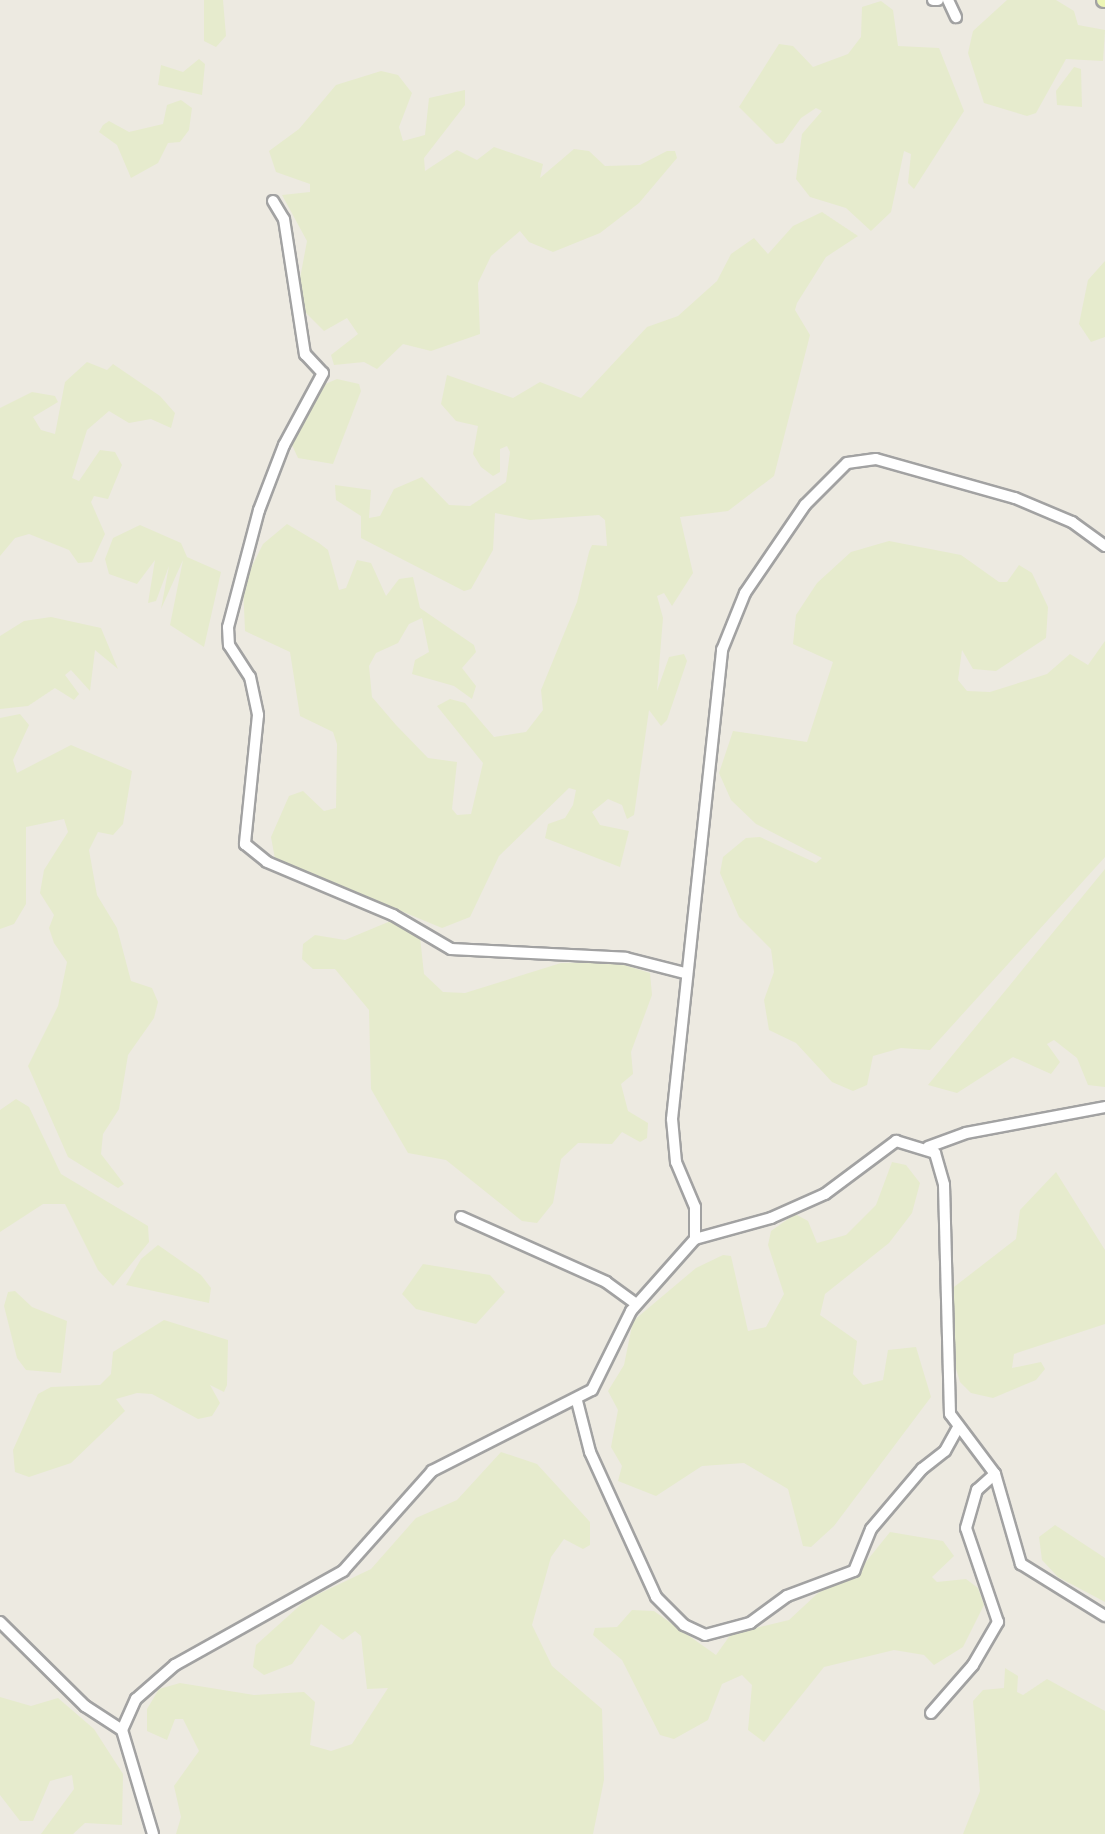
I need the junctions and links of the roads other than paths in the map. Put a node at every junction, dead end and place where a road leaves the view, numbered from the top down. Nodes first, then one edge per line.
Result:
1 (948, 0) edge
2 (957, 17) dead end
3 (273, 201) dead end
4 (1105, 545) edge
5 (685, 973) junction
6 (1105, 1107) edge
7 (928, 1146) junction
8 (461, 1217) dead end
9 (695, 1239) junction
10 (636, 1304) junction
11 (577, 1401) junction
12 (958, 1428) junction
13 (995, 1474) junction
14 (1105, 1616) edge
15 (0, 1622) edge
16 (931, 1713) dead end
17 (122, 1730) junction
18 (153, 1834) edge

1 - 2 street
3 - 5 street
4 - 5 street
5 - 9 street
6 - 7 street
7 - 9 street
7 - 12 street
8 - 10 street
9 - 10 street
10 - 11 street
11 - 12 street
11 - 17 street
12 - 13 street
13 - 14 street
13 - 16 street
15 - 17 street
17 - 18 street

